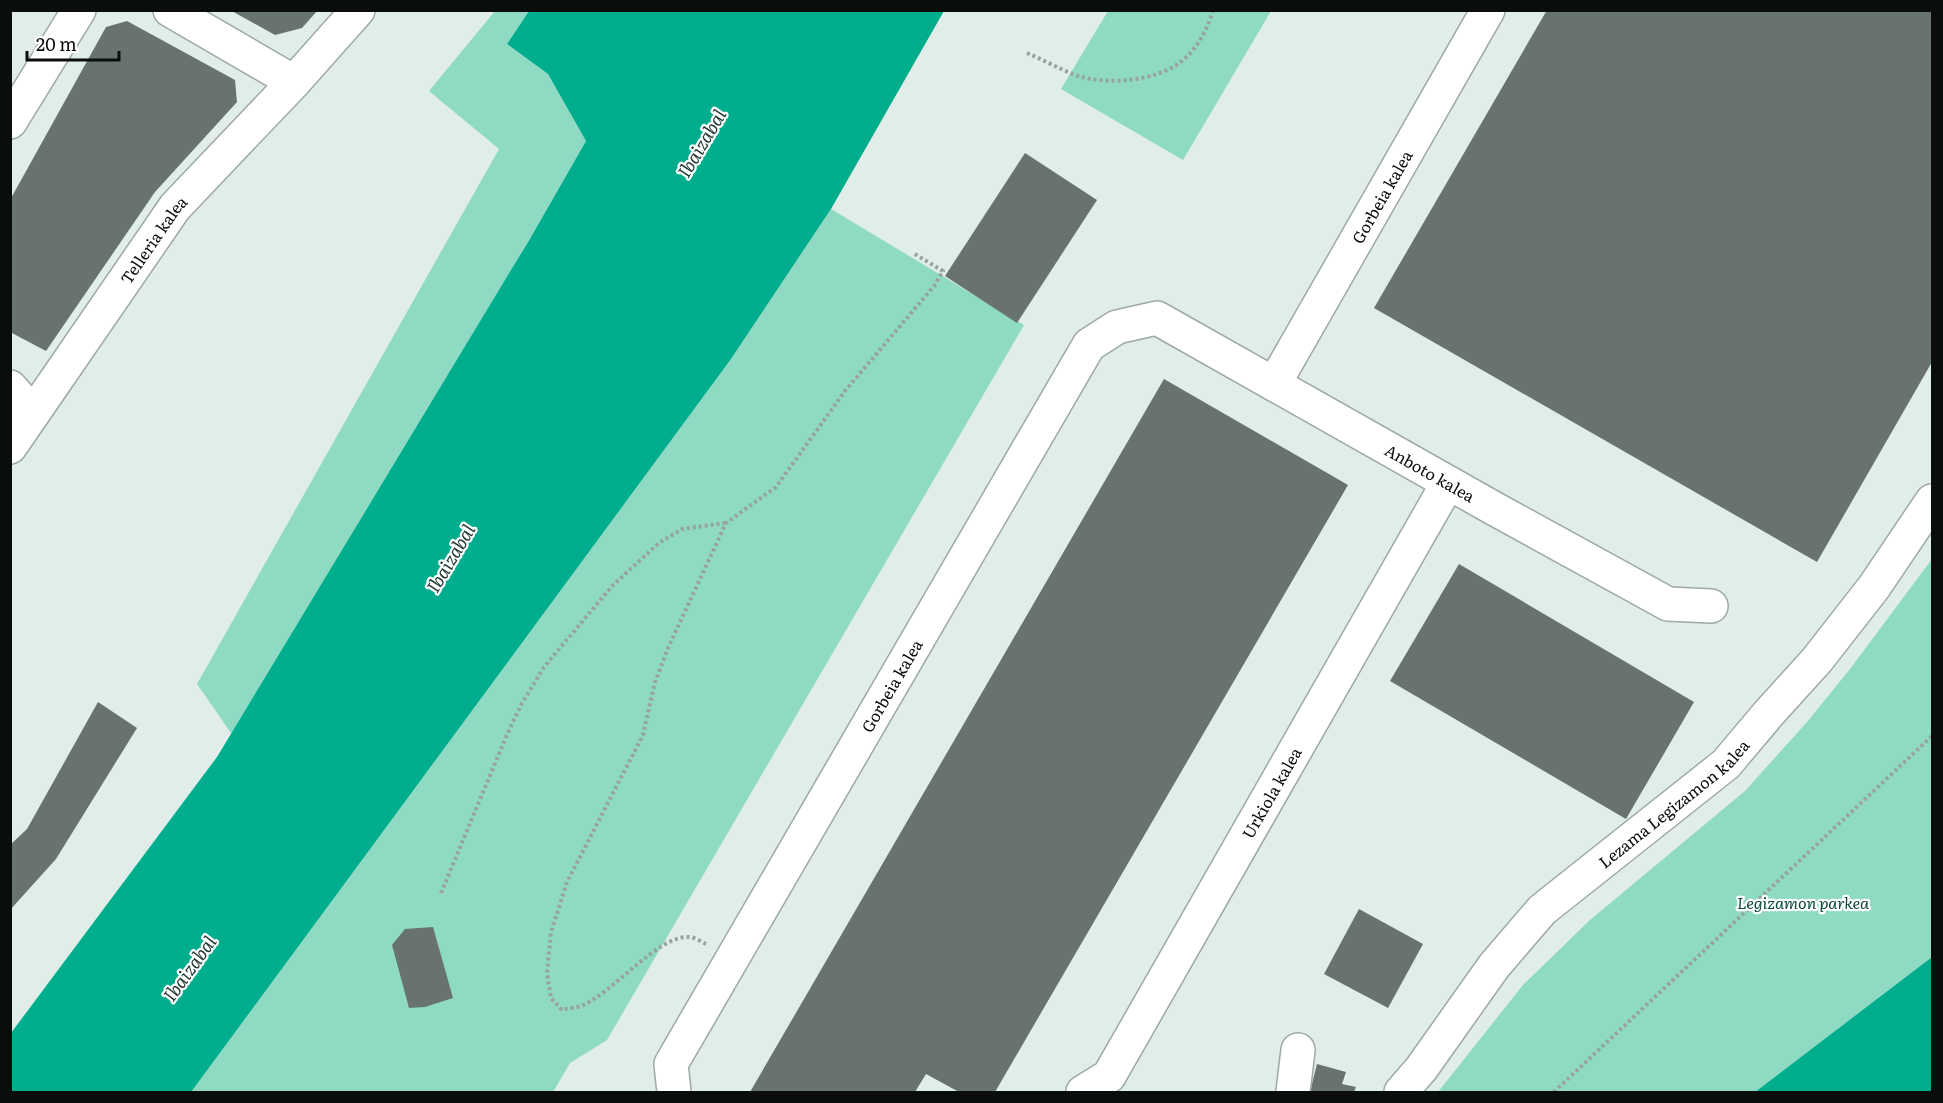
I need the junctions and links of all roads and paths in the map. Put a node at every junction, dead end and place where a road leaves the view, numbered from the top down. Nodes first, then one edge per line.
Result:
1 (78, 10) edge
2 (170, 10) edge
3 (358, 10) edge
4 (1213, 10) edge
5 (1488, 10) edge
6 (1027, 53) dead end
7 (294, 82) junction
8 (10, 122) edge
9 (913, 254) dead end
10 (1157, 318) joint
11 (1274, 384) junction
12 (10, 387) edge
13 (33, 413) junction
14 (10, 447) edge
15 (1448, 483) junction
16 (1932, 501) edge
17 (726, 523) junction
18 (1711, 606) dead end
19 (1932, 736) edge
20 (441, 893) dead end
21 (732, 958) junction
22 (1298, 1050) dead end
23 (1094, 1087) edge
24 (674, 1092) edge
25 (1293, 1092) edge
26 (1401, 1092) edge
27 (1554, 1092) edge

1 - 8 street
2 - 7 street
3 - 7 street, Telleria kalea
4 - 6 path
5 - 11 street, Gorbeia kalea
7 - 13 street, Telleria kalea
9 - 17 path
10 - 11 street, Anboto kalea
10 - 21 street, Gorbeia kalea
11 - 15 street, Anboto kalea
12 - 13 street
13 - 14 street, Telleria kalea
15 - 18 street, Anboto kalea
15 - 23 street, Urkiola kalea
16 - 26 street, Lezama Legizamon kalea
17 - 20 path
17 - 21 path
19 - 27 path
21 - 24 street, Gorbeia kalea
22 - 25 street

